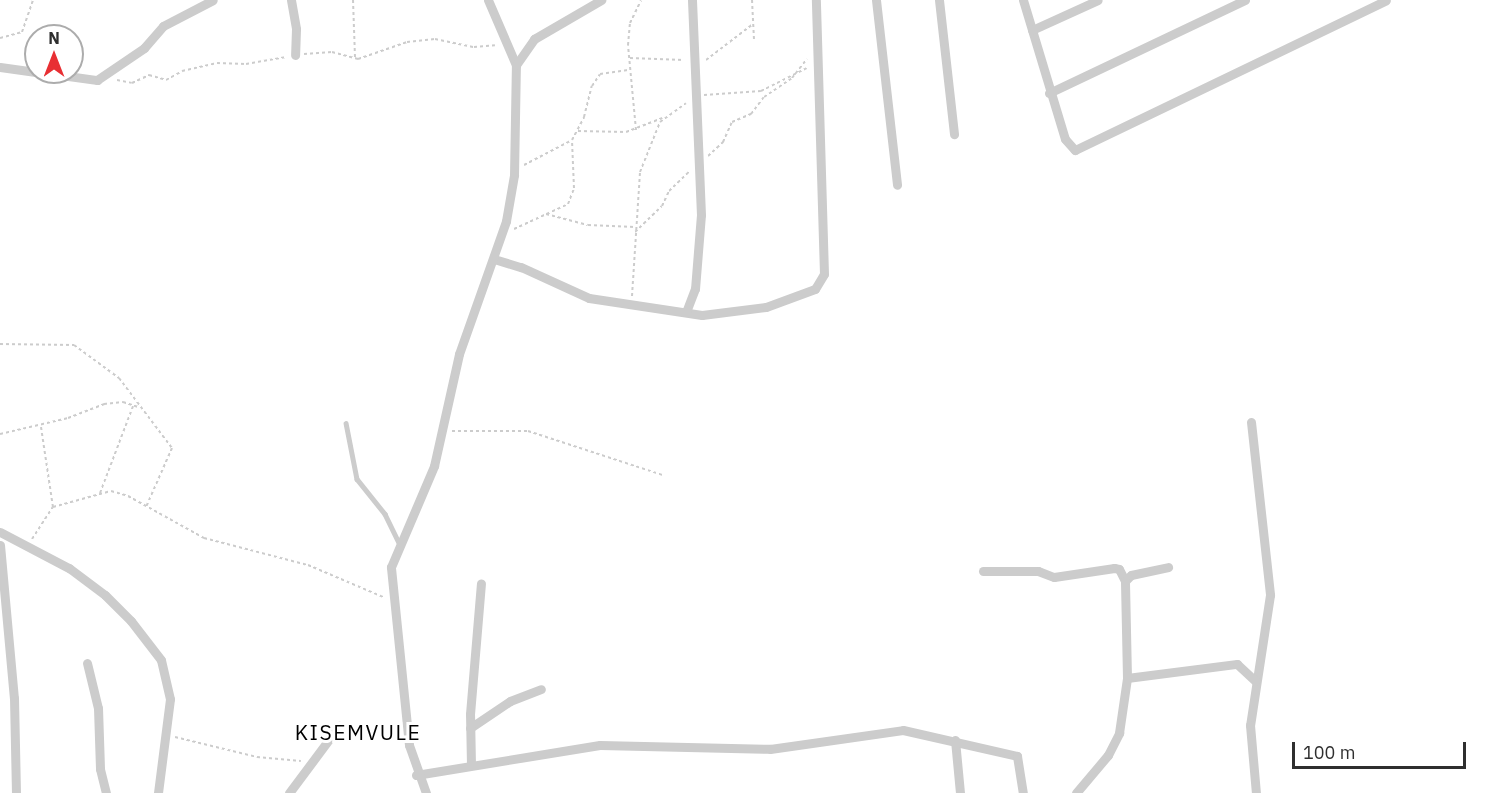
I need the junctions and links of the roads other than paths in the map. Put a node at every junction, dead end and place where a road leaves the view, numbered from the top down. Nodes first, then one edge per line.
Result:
1 (213, 0) edge
2 (291, 0) edge
3 (488, 0) edge
4 (601, 0) edge
5 (692, 0) edge
6 (816, 0) edge
7 (876, 0) edge
8 (939, 0) edge
9 (1023, 0) edge
10 (1098, 0) edge
11 (1245, 0) edge
12 (1386, 0) edge
13 (1032, 30) junction
14 (295, 55) dead end
15 (516, 65) junction
16 (0, 67) edge
17 (24, 70) edge
18 (84, 78) edge
19 (1049, 93) junction
20 (954, 134) dead end
21 (897, 185) dead end
22 (494, 259) junction
23 (686, 312) junction
24 (1251, 422) dead end
25 (346, 423) dead end
26 (0, 532) edge
27 (0, 545) edge
28 (400, 545) junction
29 (1168, 567) dead end
30 (983, 571) dead end
31 (1125, 581) junction
32 (481, 583) dead end
33 (87, 663) dead end
34 (1127, 678) junction
35 (1255, 681) junction
36 (541, 689) dead end
37 (339, 726) dead end
38 (470, 728) junction
39 (956, 740) junction
40 (471, 765) junction
41 (416, 775) junction
42 (16, 793) edge
43 (106, 793) edge
44 (158, 793) edge
45 (290, 793) edge
46 (426, 793) edge
47 (960, 793) edge
48 (1023, 793) edge
49 (1076, 793) edge
50 (1256, 793) edge

1 - 18 street
2 - 14 street
3 - 15 street
4 - 15 street
5 - 23 street
6 - 23 street
7 - 21 street
8 - 20 street
9 - 13 street
10 - 13 street
11 - 19 street
12 - 19 street
13 - 19 street
15 - 22 street
16 - 17 street
22 - 23 street
22 - 28 street
24 - 35 street
25 - 28 lane
26 - 44 street
27 - 42 street
28 - 41 street
29 - 31 street
30 - 31 street
31 - 34 street
32 - 38 street
33 - 43 street
34 - 35 street
34 - 49 street
35 - 50 street
36 - 38 street
37 - 45 street
38 - 40 street
39 - 40 street
39 - 47 street
39 - 48 street
40 - 41 street
41 - 46 street

